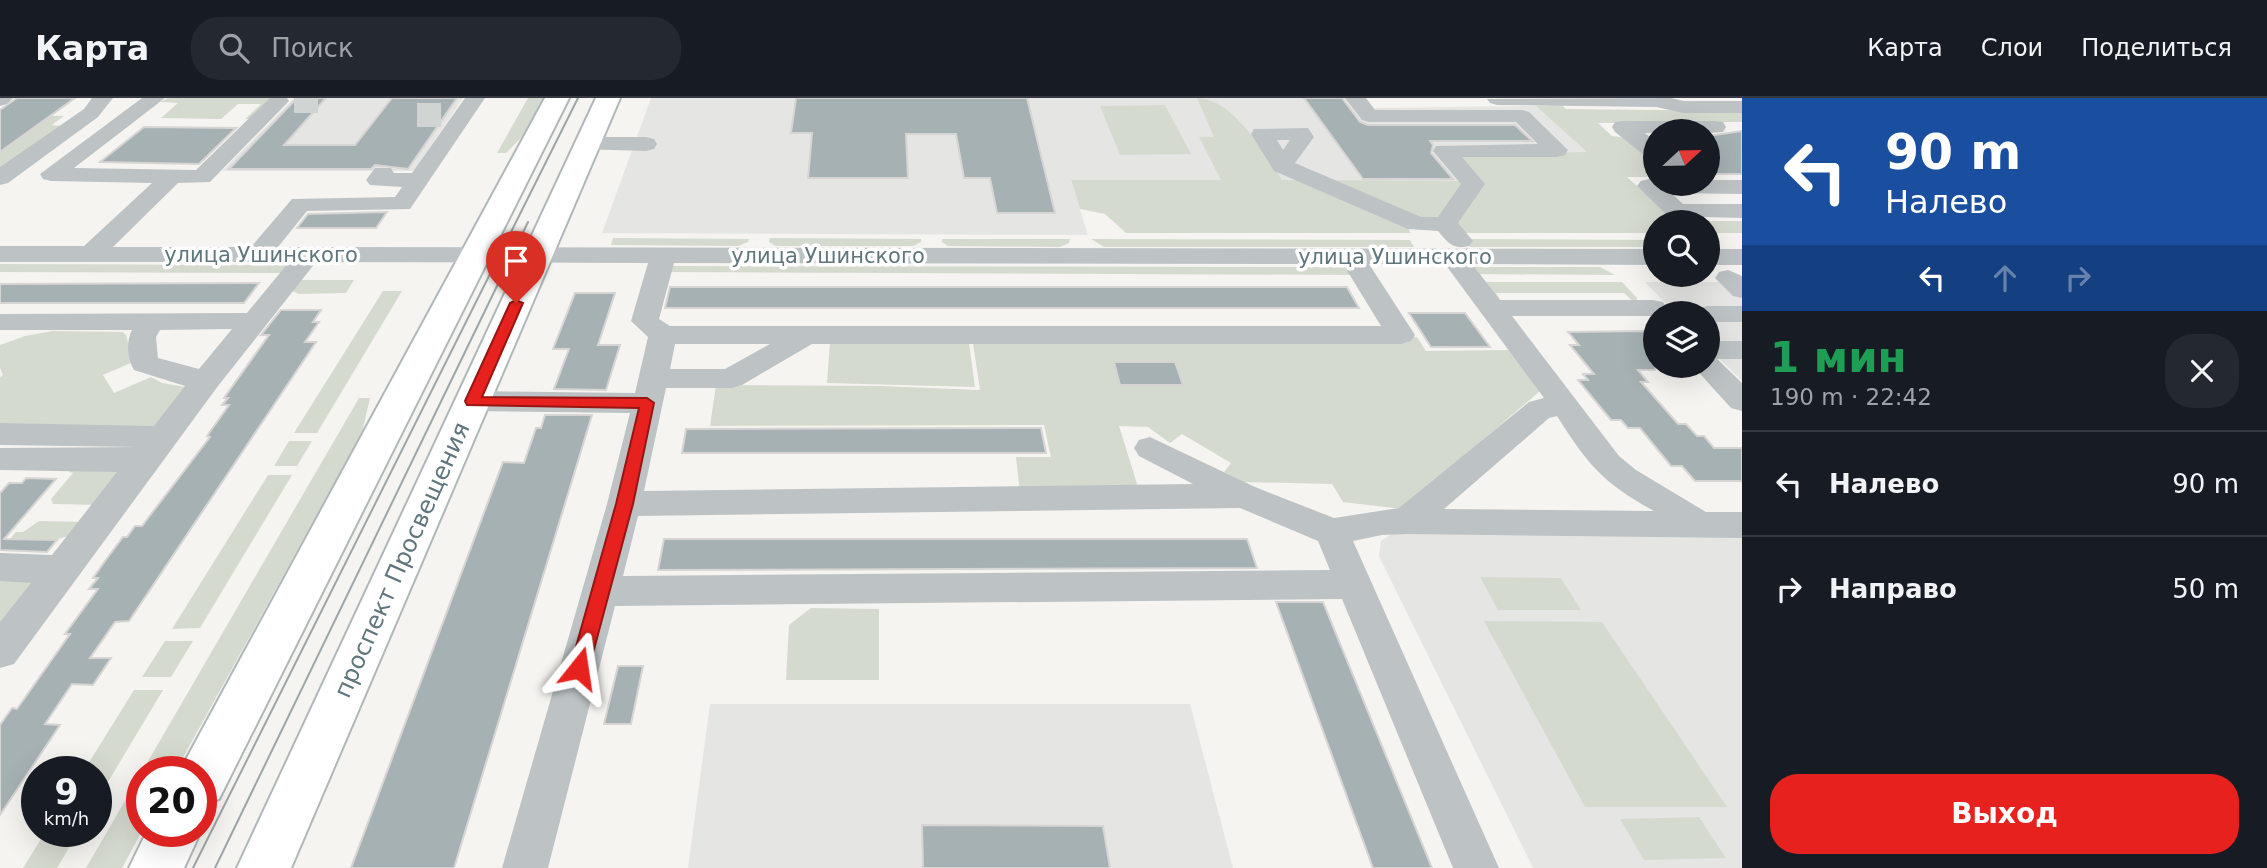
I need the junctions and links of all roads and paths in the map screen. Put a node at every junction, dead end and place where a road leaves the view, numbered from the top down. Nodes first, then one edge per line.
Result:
1 (103, 98) edge
2 (155, 98) edge
3 (557, 98) edge
4 (608, 98) edge
5 (1355, 98) edge
6 (1372, 98) edge
7 (1440, 98) edge
8 (1491, 98) edge
9 (285, 100) edge
10 (1654, 100) edge
11 (1742, 107) edge
12 (461, 110) edge
13 (1643, 127) edge
14 (1720, 128) edge
15 (1742, 128) edge
16 (1643, 143) edge
17 (587, 144) junction
18 (646, 144) dead end
19 (1282, 166) dead end
20 (383, 173) dead end
21 (172, 177) junction
22 (0, 178) edge
23 (419, 180) junction
24 (1742, 187) edge
25 (402, 204) junction
26 (1742, 211) edge
27 (379, 237) dead end
28 (1453, 249) junction
29 (0, 254) edge
30 (91, 254) junction
31 (258, 254) junction
32 (308, 255) junction
33 (474, 255) junction
34 (537, 255) junction
35 (663, 255) junction
36 (1351, 257) junction
37 (1604, 257) junction
38 (1643, 257) edge
39 (1720, 264) edge
40 (1737, 275) edge
41 (1646, 301) edge
42 (1492, 308) junction
43 (1643, 311) edge
44 (1720, 314) edge
45 (1742, 314) edge
46 (55, 321) junction
47 (151, 321) junction
48 (253, 321) junction
49 (0, 322) edge
50 (663, 335) junction
51 (807, 335) junction
52 (0, 341) edge
53 (1720, 350) edge
54 (1742, 350) edge
55 (1720, 378) edge
56 (206, 380) junction
57 (650, 391) junction
58 (472, 401) junction
59 (1742, 401) edge
60 (1564, 405) junction
61 (0, 434) edge
62 (1150, 448) dead end
63 (154, 449) junction
64 (0, 458) edge
65 (1243, 496) junction
66 (624, 504) junction
67 (1408, 521) junction
68 (1698, 524) junction
69 (1742, 524) edge
70 (1332, 532) junction
71 (0, 567) edge
72 (61, 570) junction
73 (1353, 584) junction
74 (600, 592) junction
75 (0, 652) edge
76 (215, 756) edge
77 (167, 847) edge
78 (156, 868) edge
79 (264, 868) edge
80 (525, 868) edge
81 (1476, 868) edge

1 - 22 street
2 - 21 street
3 - 33 main road
4 - 17 main road, проспект Просвещения
5 - 28 street
6 - 7 street
8 - 10 street
9 - 21 street
10 - 11 street
12 - 23 street
13 - 16 street
14 - 15 street
17 - 18 street
17 - 34 main road, проспект Просвещения
19 - 28 street
20 - 23 street
21 - 30 street
23 - 25 street
24 - 26 street
25 - 27 street
25 - 31 street
28 - 36 street, улица Ушинского
28 - 37 street, улица Ушинского
28 - 42 street
29 - 30 street, улица Ушинского
30 - 31 street, улица Ушинского
31 - 32 street, улица Ушинского
32 - 33 street, улица Ушинского
32 - 48 street
33 - 34 street, улица Ушинского
33 - 76 main road
34 - 35 street, улица Ушинского
34 - 58 main road, проспект Просвещения
35 - 36 street, улица Ушинского
35 - 50 street
36 - 51 lane
37 - 38 street, улица Ушинского
37 - 41 street
39 - 40 street
42 - 43 street
42 - 60 street
44 - 45 street
46 - 47 street
46 - 49 street
46 - 52 street
47 - 48 street
47 - 56 street
48 - 56 street
50 - 51 lane
50 - 57 street
51 - 57 street
53 - 54 street
55 - 59 street
56 - 63 street
57 - 58 street
57 - 66 street
58 - 79 main road, проспект Просвещения
60 - 67 street
60 - 68 street
61 - 63 street
62 - 65 street
63 - 64 street
63 - 72 street
65 - 66 street
65 - 70 street
66 - 74 street
67 - 68 street
67 - 70 street
68 - 69 street
70 - 73 street
71 - 72 street
72 - 75 street
73 - 74 street
73 - 81 street
74 - 80 street
77 - 78 main road

